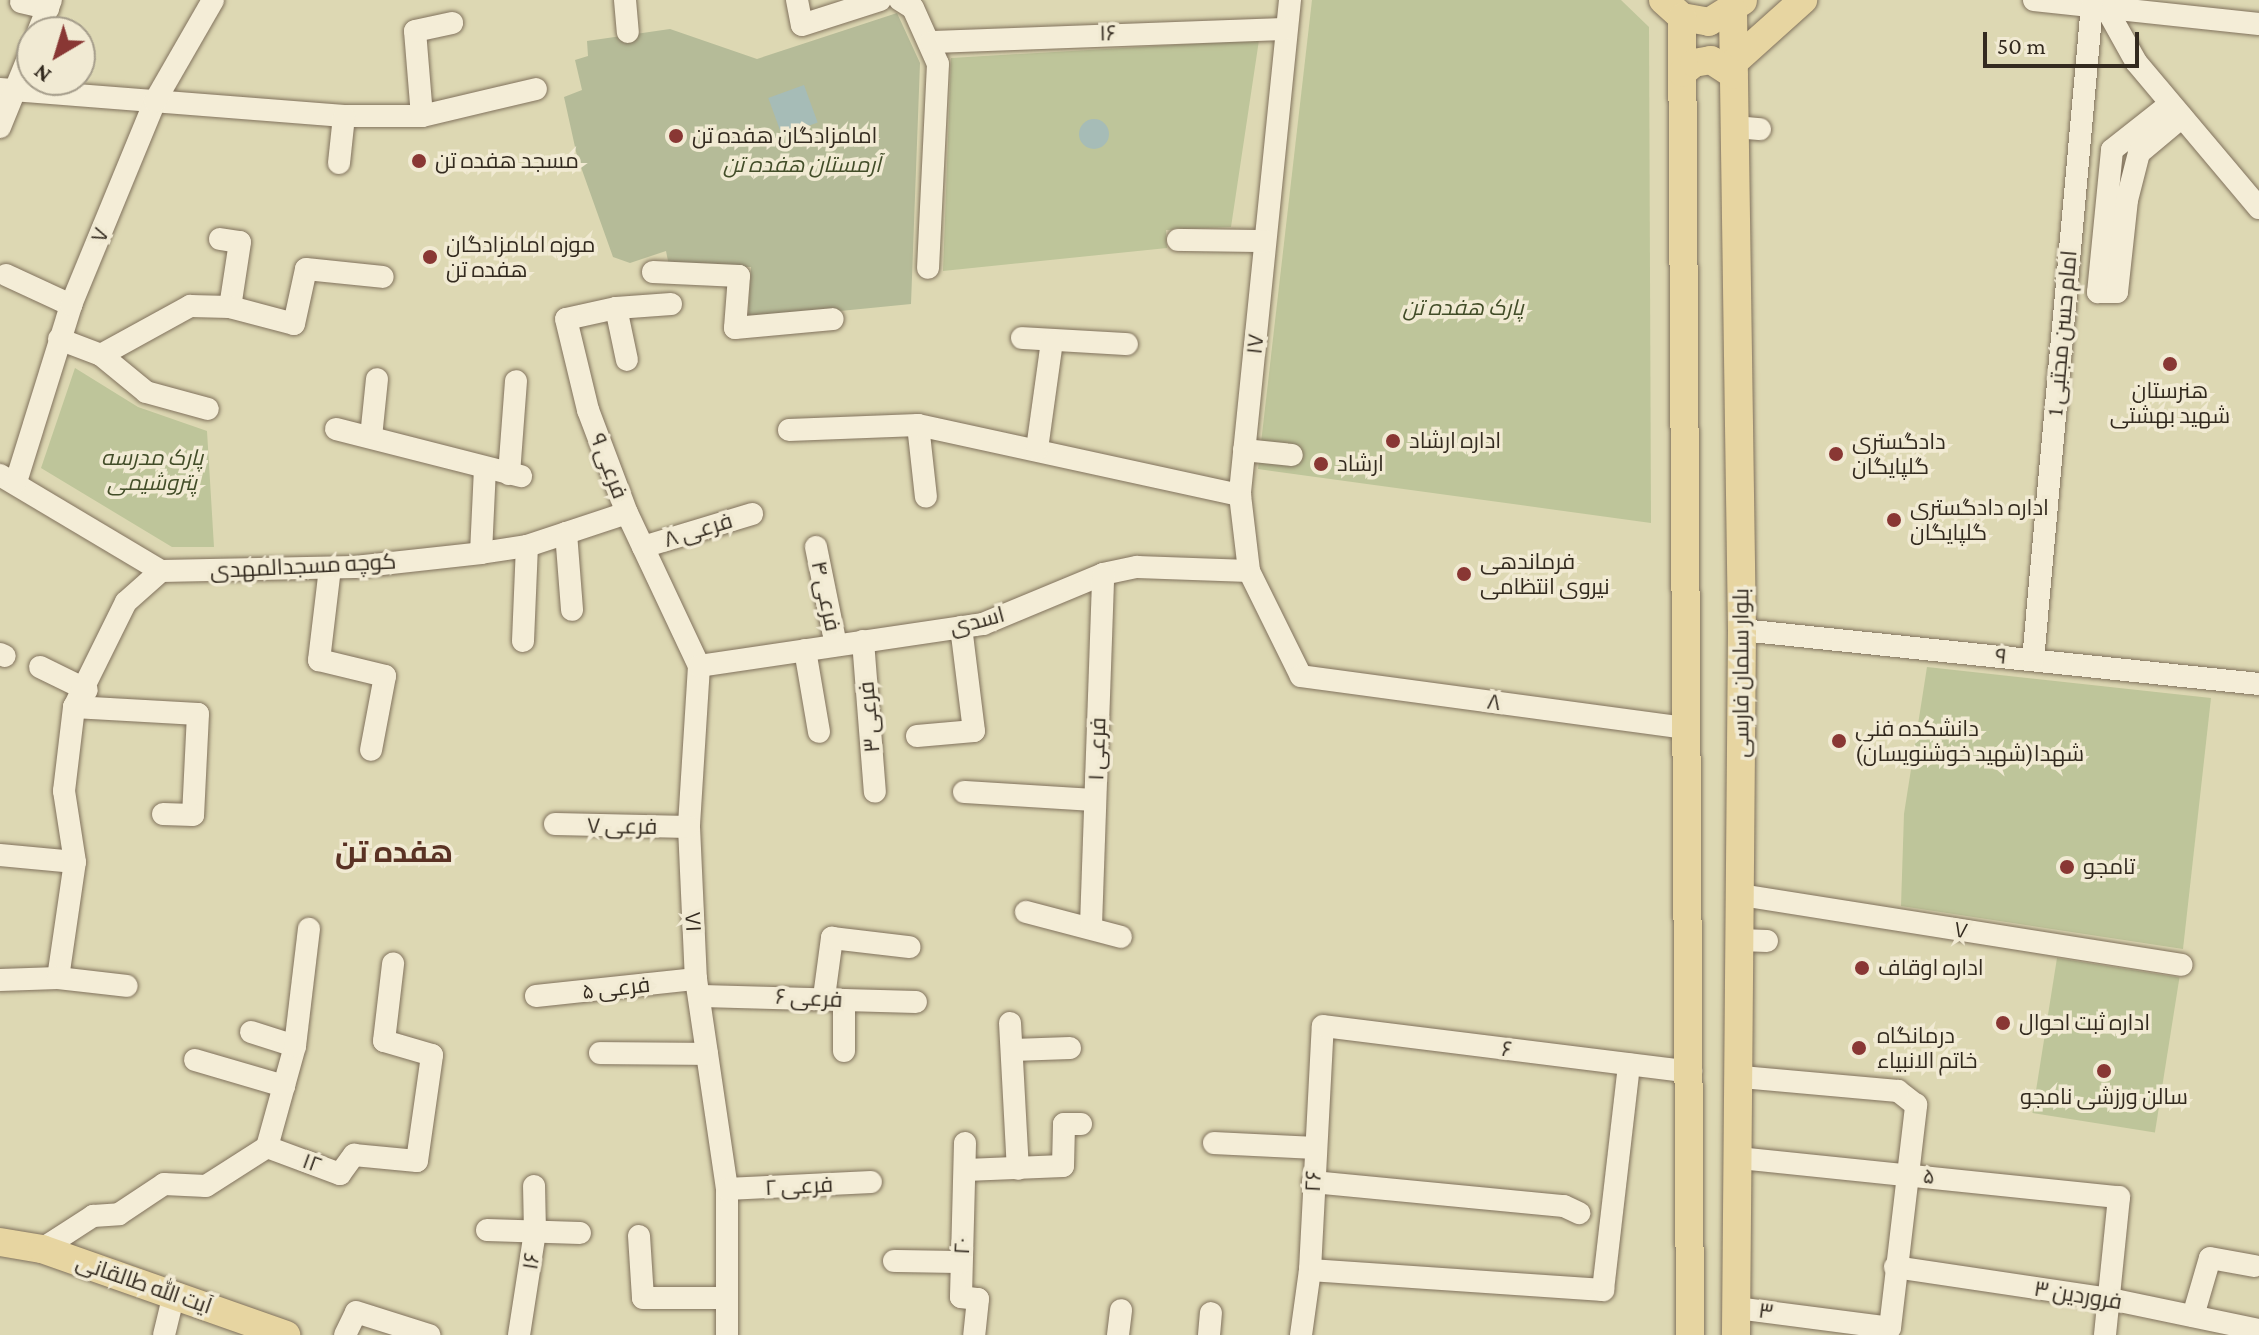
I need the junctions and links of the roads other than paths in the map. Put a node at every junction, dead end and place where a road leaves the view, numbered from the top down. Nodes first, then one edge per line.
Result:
1 (213, 0) edge
2 (625, 0) edge
3 (797, 0) edge
4 (880, 0) edge
5 (900, 0) edge
6 (1290, 0) edge
7 (1803, 0) edge
8 (2043, 0) edge
9 (21, 2) dead end
10 (50, 4) edge
11 (1738, 6) edge
12 (2099, 7) junction
13 (1672, 9) edge
14 (452, 23) dead end
15 (2259, 24) edge
16 (1286, 29) junction
17 (628, 32) dead end
18 (931, 42) junction
19 (1734, 69) junction
20 (1682, 73) junction
21 (536, 89) dead end
22 (7, 91) edge
23 (155, 101) junction
24 (2176, 110) junction
25 (344, 116) junction
26 (422, 116) junction
27 (0, 127) edge
28 (339, 163) dead end
29 (2259, 208) edge
30 (220, 239) dead end
31 (1178, 240) dead end
32 (1265, 241) junction
33 (928, 268) dead end
34 (6, 275) dead end
35 (383, 277) dead end
36 (71, 305) junction
37 (230, 307) junction
38 (616, 308) junction
39 (833, 319) dead end
40 (1022, 338) dead end
41 (59, 339) junction
42 (1052, 341) junction
43 (1127, 344) dead end
44 (101, 355) junction
45 (627, 360) dead end
46 (377, 379) dead end
47 (516, 381) dead end
48 (208, 409) dead end
49 (918, 425) junction
50 (336, 429) dead end
51 (789, 430) dead end
52 (371, 437) junction
53 (1037, 449) junction
54 (1244, 450) junction
55 (1292, 455) dead end
56 (485, 469) junction
57 (8, 478) edge
58 (1240, 495) junction
59 (926, 497) dead end
60 (752, 514) dead end
61 (630, 517) junction
62 (566, 533) junction
63 (527, 546) junction
64 (643, 547) junction
65 (816, 547) dead end
66 (481, 553) junction
67 (330, 568) junction
68 (161, 571) junction
69 (1249, 571) junction
70 (1103, 574) junction
71 (572, 610) dead end
72 (961, 627) junction
73 (1742, 630) junction
74 (523, 641) dead end
75 (863, 641) junction
76 (836, 645) junction
77 (805, 650) junction
78 (2033, 660) junction
79 (699, 666) junction
80 (40, 667) dead end
81 (1301, 676) joint
82 (2259, 684) edge
83 (80, 698) junction
84 (1687, 728) junction
85 (819, 732) dead end
86 (917, 736) dead end
87 (371, 750) dead end
88 (875, 792) dead end
89 (964, 792) dead end
90 (1095, 800) junction
91 (163, 814) dead end
92 (555, 824) dead end
93 (689, 827) junction
94 (0, 855) edge
95 (75, 862) junction
96 (1741, 895) junction
97 (1026, 912) dead end
98 (1091, 925) junction
99 (309, 929) dead end
100 (1121, 937) dead end
101 (909, 947) dead end
102 (393, 964) dead end
103 (2181, 965) dead end
104 (58, 978) junction
105 (0, 980) edge
106 (127, 986) dead end
107 (699, 988) junction
108 (536, 996) dead end
109 (834, 998) junction
110 (916, 1002) dead end
111 (1010, 1023) dead end
112 (1325, 1025) joint
113 (251, 1032) dead end
114 (295, 1046) junction
115 (1070, 1048) dead end
116 (1013, 1050) junction
117 (844, 1051) dead end
118 (600, 1053) dead end
119 (707, 1054) junction
120 (195, 1060) dead end
121 (1629, 1064) junction
122 (1691, 1072) junction
123 (1742, 1077) junction
124 (284, 1086) junction
125 (1081, 1124) dead end
126 (965, 1143) dead end
127 (1214, 1143) dead end
128 (267, 1147) junction
129 (1315, 1148) junction
130 (1739, 1158) junction
131 (1018, 1169) junction
132 (966, 1170) junction
133 (1909, 1173) junction
134 (871, 1182) dead end
135 (1313, 1182) junction
136 (534, 1186) dead end
137 (727, 1189) junction
138 (1579, 1213) dead end
139 (487, 1230) dead end
140 (535, 1232) junction
141 (580, 1233) dead end
142 (639, 1236) dead end
143 (0, 1242) edge
144 (42, 1249) junction
145 (894, 1261) dead end
146 (961, 1262) junction
147 (2254, 1266) dead end
148 (1895, 1267) junction
149 (1310, 1270) junction
150 (174, 1294) junction
151 (726, 1298) junction
152 (2110, 1299) junction
153 (1121, 1310) dead end
154 (2193, 1316) junction
155 (1736, 1321) edge
156 (2259, 1330) edge
157 (164, 1335) edge
158 (286, 1335) edge
159 (345, 1335) edge
160 (429, 1335) edge
161 (519, 1335) edge
162 (727, 1335) edge
163 (974, 1335) edge
164 (1118, 1335) edge
165 (1301, 1335) edge
166 (1690, 1335) edge
167 (2105, 1335) edge

1 - 23 street, ۷
2 - 17 street
3 - 4 street
5 - 18 street
6 - 16 street, ۱۷
7 - 19 main road
8 - 12 street
9 - 10 street
11 - 13 main road
11 - 19 main road, بلوار سلمان فارسی
12 - 15 street
12 - 24 street
12 - 78 street, امام حسن مجتبی 1
13 - 20 main road
14 - 26 street
16 - 18 street, ۱۶
16 - 32 street, ۱۷
18 - 33 street
19 - 20 main road
19 - 73 main road, بلوار سلمان فارسی
20 - 84 main road
21 - 26 street
22 - 23 street
22 - 27 street
23 - 25 street
23 - 36 street, ۷
24 - 24 street
24 - 29 street
25 - 26 street
25 - 28 street
30 - 37 street
31 - 32 street
32 - 54 street, ۱۷
34 - 36 street
35 - 37 street
36 - 41 street, ۷
37 - 44 street
38 - 39 street
38 - 45 street
38 - 61 street, فرعی ۹
40 - 42 street
41 - 44 street
41 - 57 street, ۷
42 - 43 street
42 - 53 street
44 - 48 street
46 - 52 street
47 - 56 street
49 - 51 street
49 - 53 street
49 - 59 street
50 - 52 street
52 - 56 street
53 - 58 street
54 - 55 street
54 - 58 street, ۱۷
56 - 66 street
57 - 68 street
58 - 69 street, ۱۷
60 - 64 street, فرعی ۸
61 - 62 street, کوچه مسجدالمهدی
61 - 64 street, ۱۸
62 - 63 street, کوچه مسجدالمهدی
62 - 71 street
63 - 66 street, کوچه مسجدالمهدی
63 - 74 street
64 - 79 street, ۱۸
65 - 76 street, فرعی ۴
66 - 67 street, کوچه مسجدالمهدی
67 - 68 street, کوچه مسجدالمهدی
67 - 87 street
68 - 83 street
69 - 70 street, اسدی
69 - 81 street, ۱۷
70 - 72 street, اسدی
70 - 90 street, فرعی ۱
72 - 75 street, اسدی
72 - 86 street
73 - 78 street, ۹
73 - 96 main road, بلوار سلمان فارسی
75 - 76 street, اسدی
75 - 88 street, فرعی ۳
76 - 77 street, اسدی
77 - 79 street, اسدی
77 - 85 street
78 - 82 street, ۹
79 - 93 street, ۱۸
80 - 83 street
81 - 84 street, ۸
83 - 91 street
83 - 95 street
84 - 122 main road
89 - 90 street
90 - 98 street, فرعی ۱
92 - 93 street, فرعی ۷
93 - 107 street, ۱۸
94 - 95 street
95 - 104 street
96 - 103 street, ۷
96 - 123 main road, بلوار سلمان فارسی
97 - 98 street
98 - 100 street
99 - 114 street
101 - 109 street
102 - 128 street, ۱۲
104 - 105 street
104 - 106 street
107 - 108 street, فرعی ۵
107 - 109 street, فرعی ۶
107 - 119 street, ۱۸
109 - 110 street, فرعی ۶
109 - 117 street
111 - 116 street
112 - 121 street, ۶
112 - 129 street, ۲۶
113 - 114 street
114 - 124 street
115 - 116 street
116 - 131 street
118 - 119 street
119 - 137 street, ۱۸
120 - 124 street
121 - 122 street, ۶
121 - 149 street
122 - 166 main road
123 - 130 main road, بلوار سلمان فارسی
123 - 133 street
124 - 128 street
125 - 131 street
126 - 132 street, ۲۰
127 - 129 street
128 - 144 street
129 - 135 street, ۲۶
130 - 133 street, ۵
130 - 155 main road, بلوار سلمان فارسی
131 - 132 street
132 - 146 street, ۲۰
133 - 148 street
133 - 152 street, ۵
134 - 137 street, فرعی ۲
135 - 138 street
135 - 149 street, ۲۶
136 - 140 street, ۱۶
137 - 151 street, ۱۸
139 - 140 street
140 - 141 street
140 - 161 street, ۱۶
142 - 151 street
143 - 144 main road, آیت الله طالقانی
144 - 150 main road, آیت الله طالقانی
145 - 146 street
146 - 163 street, ۲۰
147 - 154 street
148 - 152 street, فروردین ۳
148 - 155 street, ۳
149 - 165 street, ۲۶
150 - 157 street
150 - 158 main road, آیت الله طالقانی
151 - 162 street, ۱۸
152 - 154 street, فروردین ۳
152 - 167 street
153 - 164 street
154 - 156 street, فروردین ۳
159 - 160 street

